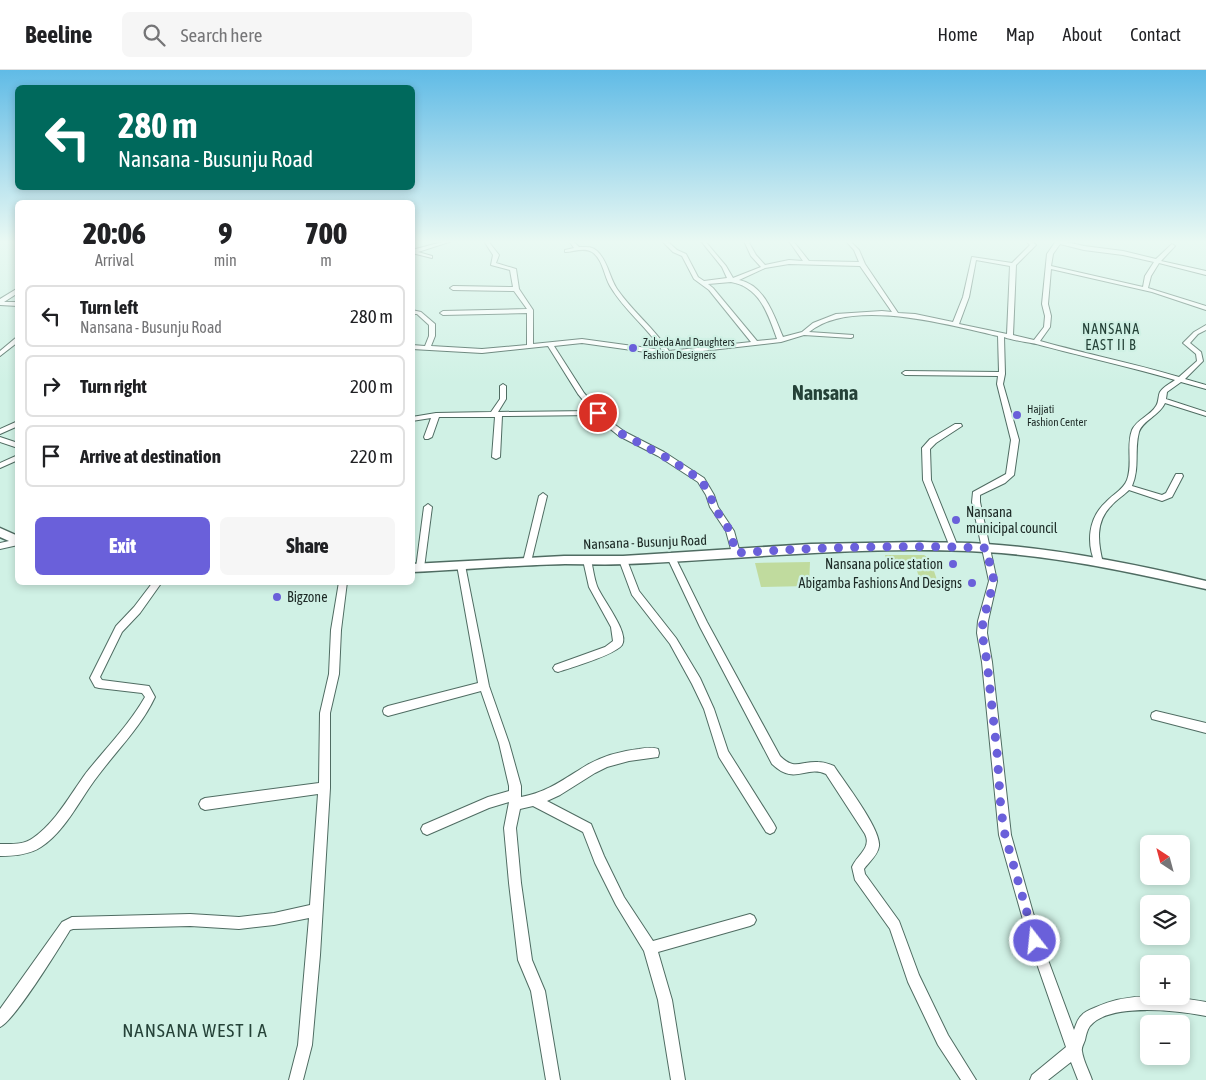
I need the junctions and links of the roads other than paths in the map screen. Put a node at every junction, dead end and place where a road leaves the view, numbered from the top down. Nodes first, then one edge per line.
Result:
1 (461, 288) edge
2 (614, 288) edge
3 (710, 288) edge
4 (755, 288) edge
5 (878, 288) edge
6 (968, 288) edge
7 (1012, 288) edge
8 (1047, 288) edge
9 (1141, 288) edge
10 (516, 289) joint
11 (1145, 289) joint
12 (15, 292) edge
13 (0, 302) edge
14 (15, 304) edge
15 (1206, 308) edge
16 (530, 311) junction
17 (415, 312) edge
18 (443, 313) dead end
19 (896, 314) junction
20 (955, 325) junction
21 (1206, 327) edge
22 (804, 333) junction
23 (851, 336) dead end
24 (1001, 336) junction
25 (1010, 338) junction
26 (781, 340) junction
27 (1036, 342) junction
28 (755, 343) junction
29 (14, 344) edge
30 (550, 345) junction
31 (530, 347) junction
32 (415, 348) edge
33 (427, 348) junction
34 (667, 353) junction
35 (0, 354) edge
36 (906, 373) dead end
37 (1002, 374) junction
38 (1181, 379) junction
39 (503, 386) dead end
40 (1206, 387) edge
41 (1162, 400) junction
42 (598, 413) junction
43 (1206, 414) edge
44 (496, 415) junction
45 (436, 416) junction
46 (415, 419) edge
47 (15, 424) edge
48 (958, 426) dead end
49 (0, 432) edge
50 (428, 437) dead end
51 (0, 439) edge
52 (15, 445) edge
53 (15, 458) edge
54 (496, 458) dead end
55 (0, 466) edge
56 (1179, 476) dead end
57 (1127, 487) junction
58 (543, 496) dead end
59 (428, 507) dead end
60 (0, 532) edge
61 (15, 540) edge
62 (15, 542) edge
63 (0, 546) edge
64 (954, 547) junction
65 (986, 548) junction
66 (736, 553) junction
67 (671, 557) junction
68 (587, 560) junction
69 (623, 560) junction
70 (527, 562) junction
71 (1099, 563) junction
72 (461, 565) junction
73 (416, 568) edge
74 (156, 585) edge
75 (343, 585) edge
76 (1206, 585) edge
77 (558, 668) dead end
78 (484, 686) junction
79 (388, 711) dead end
80 (1156, 716) dead end
81 (1206, 728) edge
82 (654, 753) dead end
83 (324, 788) junction
84 (515, 800) junction
85 (536, 801) junction
86 (205, 804) dead end
87 (770, 828) dead end
88 (427, 829) dead end
89 (0, 850) edge
90 (316, 910) junction
91 (750, 920) dead end
92 (650, 948) junction
93 (1206, 1009) edge
94 (0, 1020) edge
95 (1074, 1049) junction
96 (296, 1080) edge
97 (553, 1080) edge
98 (678, 1080) edge
99 (969, 1080) edge
100 (1037, 1080) edge
101 (1085, 1080) edge

1 - 10 street
2 - 34 street
3 - 28 street
4 - 26 street
5 - 19 street
6 - 20 street
7 - 25 street
8 - 27 street
9 - 11 street
10 - 16 street
11 - 15 street
12 - 13 street
13 - 14 street
16 - 18 street
16 - 31 street
17 - 33 street
19 - 20 street
19 - 22 street
20 - 24 street
21 - 38 street
22 - 23 street
22 - 26 street
24 - 25 street
24 - 37 street
25 - 27 street
26 - 28 street
27 - 38 street
28 - 34 street
29 - 35 street
30 - 31 street
30 - 34 street
30 - 42 street
31 - 33 street
32 - 33 street
36 - 37 street
37 - 65 street
38 - 40 street
38 - 41 street
39 - 44 street
41 - 43 street
41 - 57 street
42 - 44 street
42 - 66 street
44 - 45 street
44 - 54 street
45 - 46 street
45 - 50 street
47 - 49 street
48 - 64 street
51 - 52 street
53 - 55 street
56 - 57 street
57 - 71 street
58 - 70 street
59 - 73 street
60 - 61 main road
62 - 63 street
64 - 65 main road, Nansana - Busunju Road
64 - 66 main road, Nansana - Busunju Road
65 - 71 main road, Nansana - Busunju Road
65 - 95 street
66 - 67 main road, Nansana - Busunju Road
67 - 69 main road, Nansana - Busunju Road
67 - 99 street
68 - 69 main road, Nansana - Busunju Road
68 - 70 main road, Nansana - Busunju Road
68 - 77 street
69 - 87 street
70 - 72 main road, Nansana - Busunju Road
71 - 76 main road, Nansana - Busunju Road
72 - 73 main road, Nansana - Busunju Road
72 - 78 street
74 - 89 street
75 - 83 street
78 - 79 street
78 - 84 street
80 - 81 street
82 - 85 street
83 - 86 street
83 - 90 street
84 - 85 street
84 - 88 street
84 - 97 street
85 - 92 street
90 - 94 street
90 - 96 street
91 - 92 street
92 - 98 street
93 - 95 street
95 - 100 street
95 - 101 street

